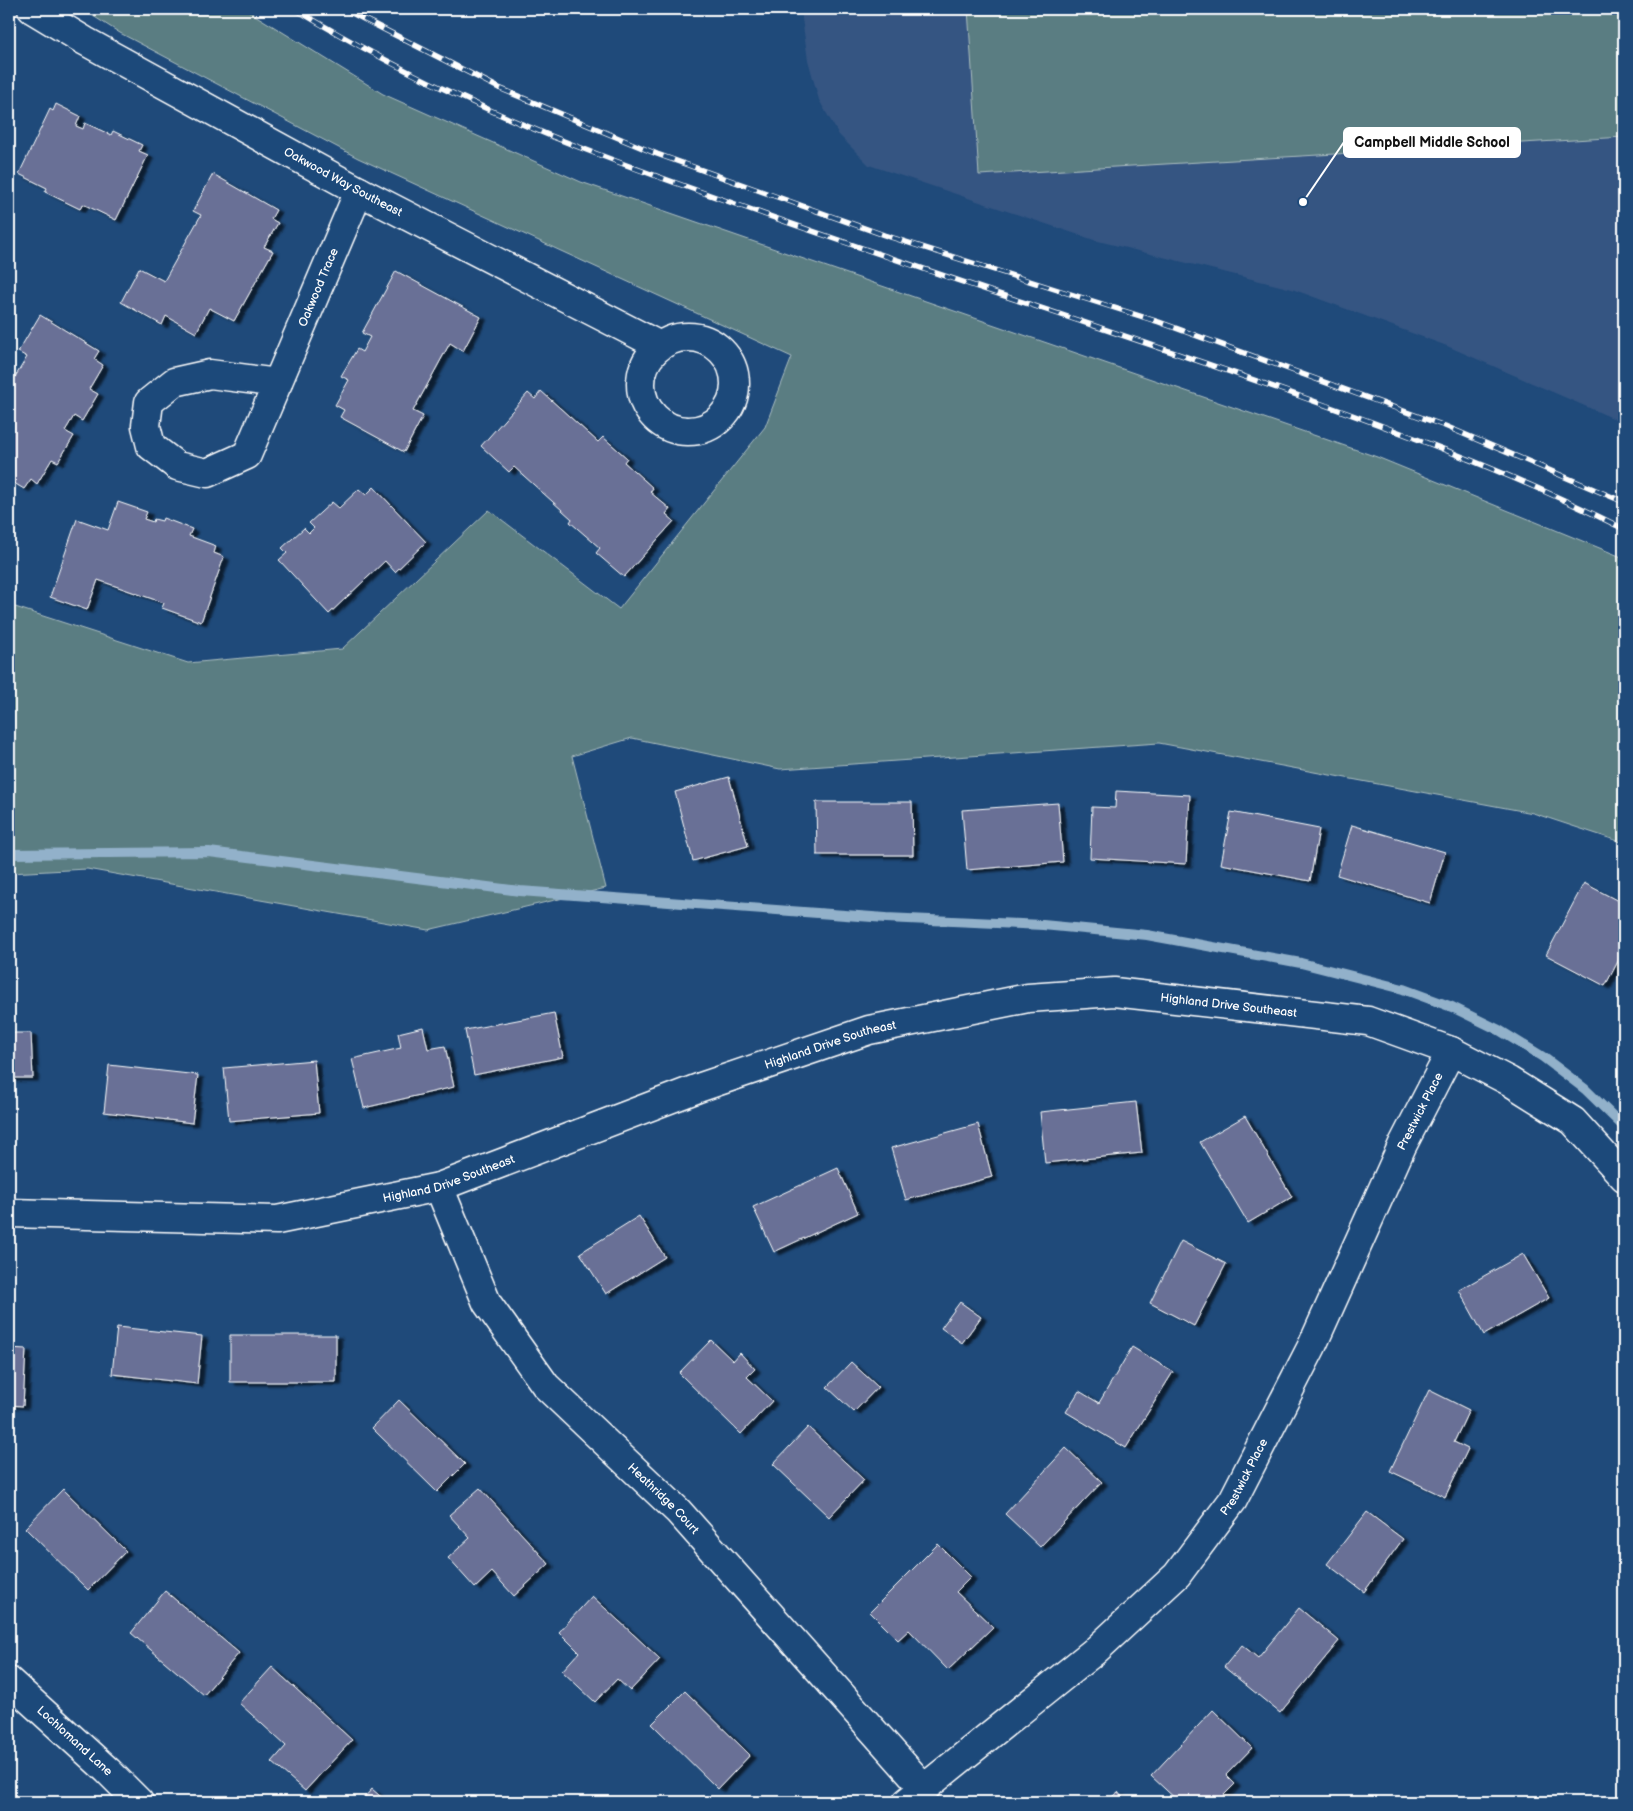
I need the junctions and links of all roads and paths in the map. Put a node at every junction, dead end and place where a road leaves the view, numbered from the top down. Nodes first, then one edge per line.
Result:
1 (32, 9) edge
2 (359, 191) junction
3 (660, 346) dead end
4 (278, 383) junction
5 (1452, 1051) junction
6 (1624, 1177) edge
7 (440, 1187) junction
8 (9, 1213) edge
9 (9, 1682) edge
10 (916, 1795) edge
11 (139, 1802) edge

1 - 2 street, Oakwood Way Southeast
2 - 3 street, Oakwood Way Southeast
2 - 4 street, Oakwood Trace
4 - 4 street, Oakwood Trace
5 - 6 street, Highland Drive Southeast
5 - 7 street, Highland Drive Southeast
5 - 10 street, Prestwick Place
7 - 8 street, Highland Drive Southeast
7 - 10 street, Heathridge Court
9 - 11 street, Lochlomand Lane

